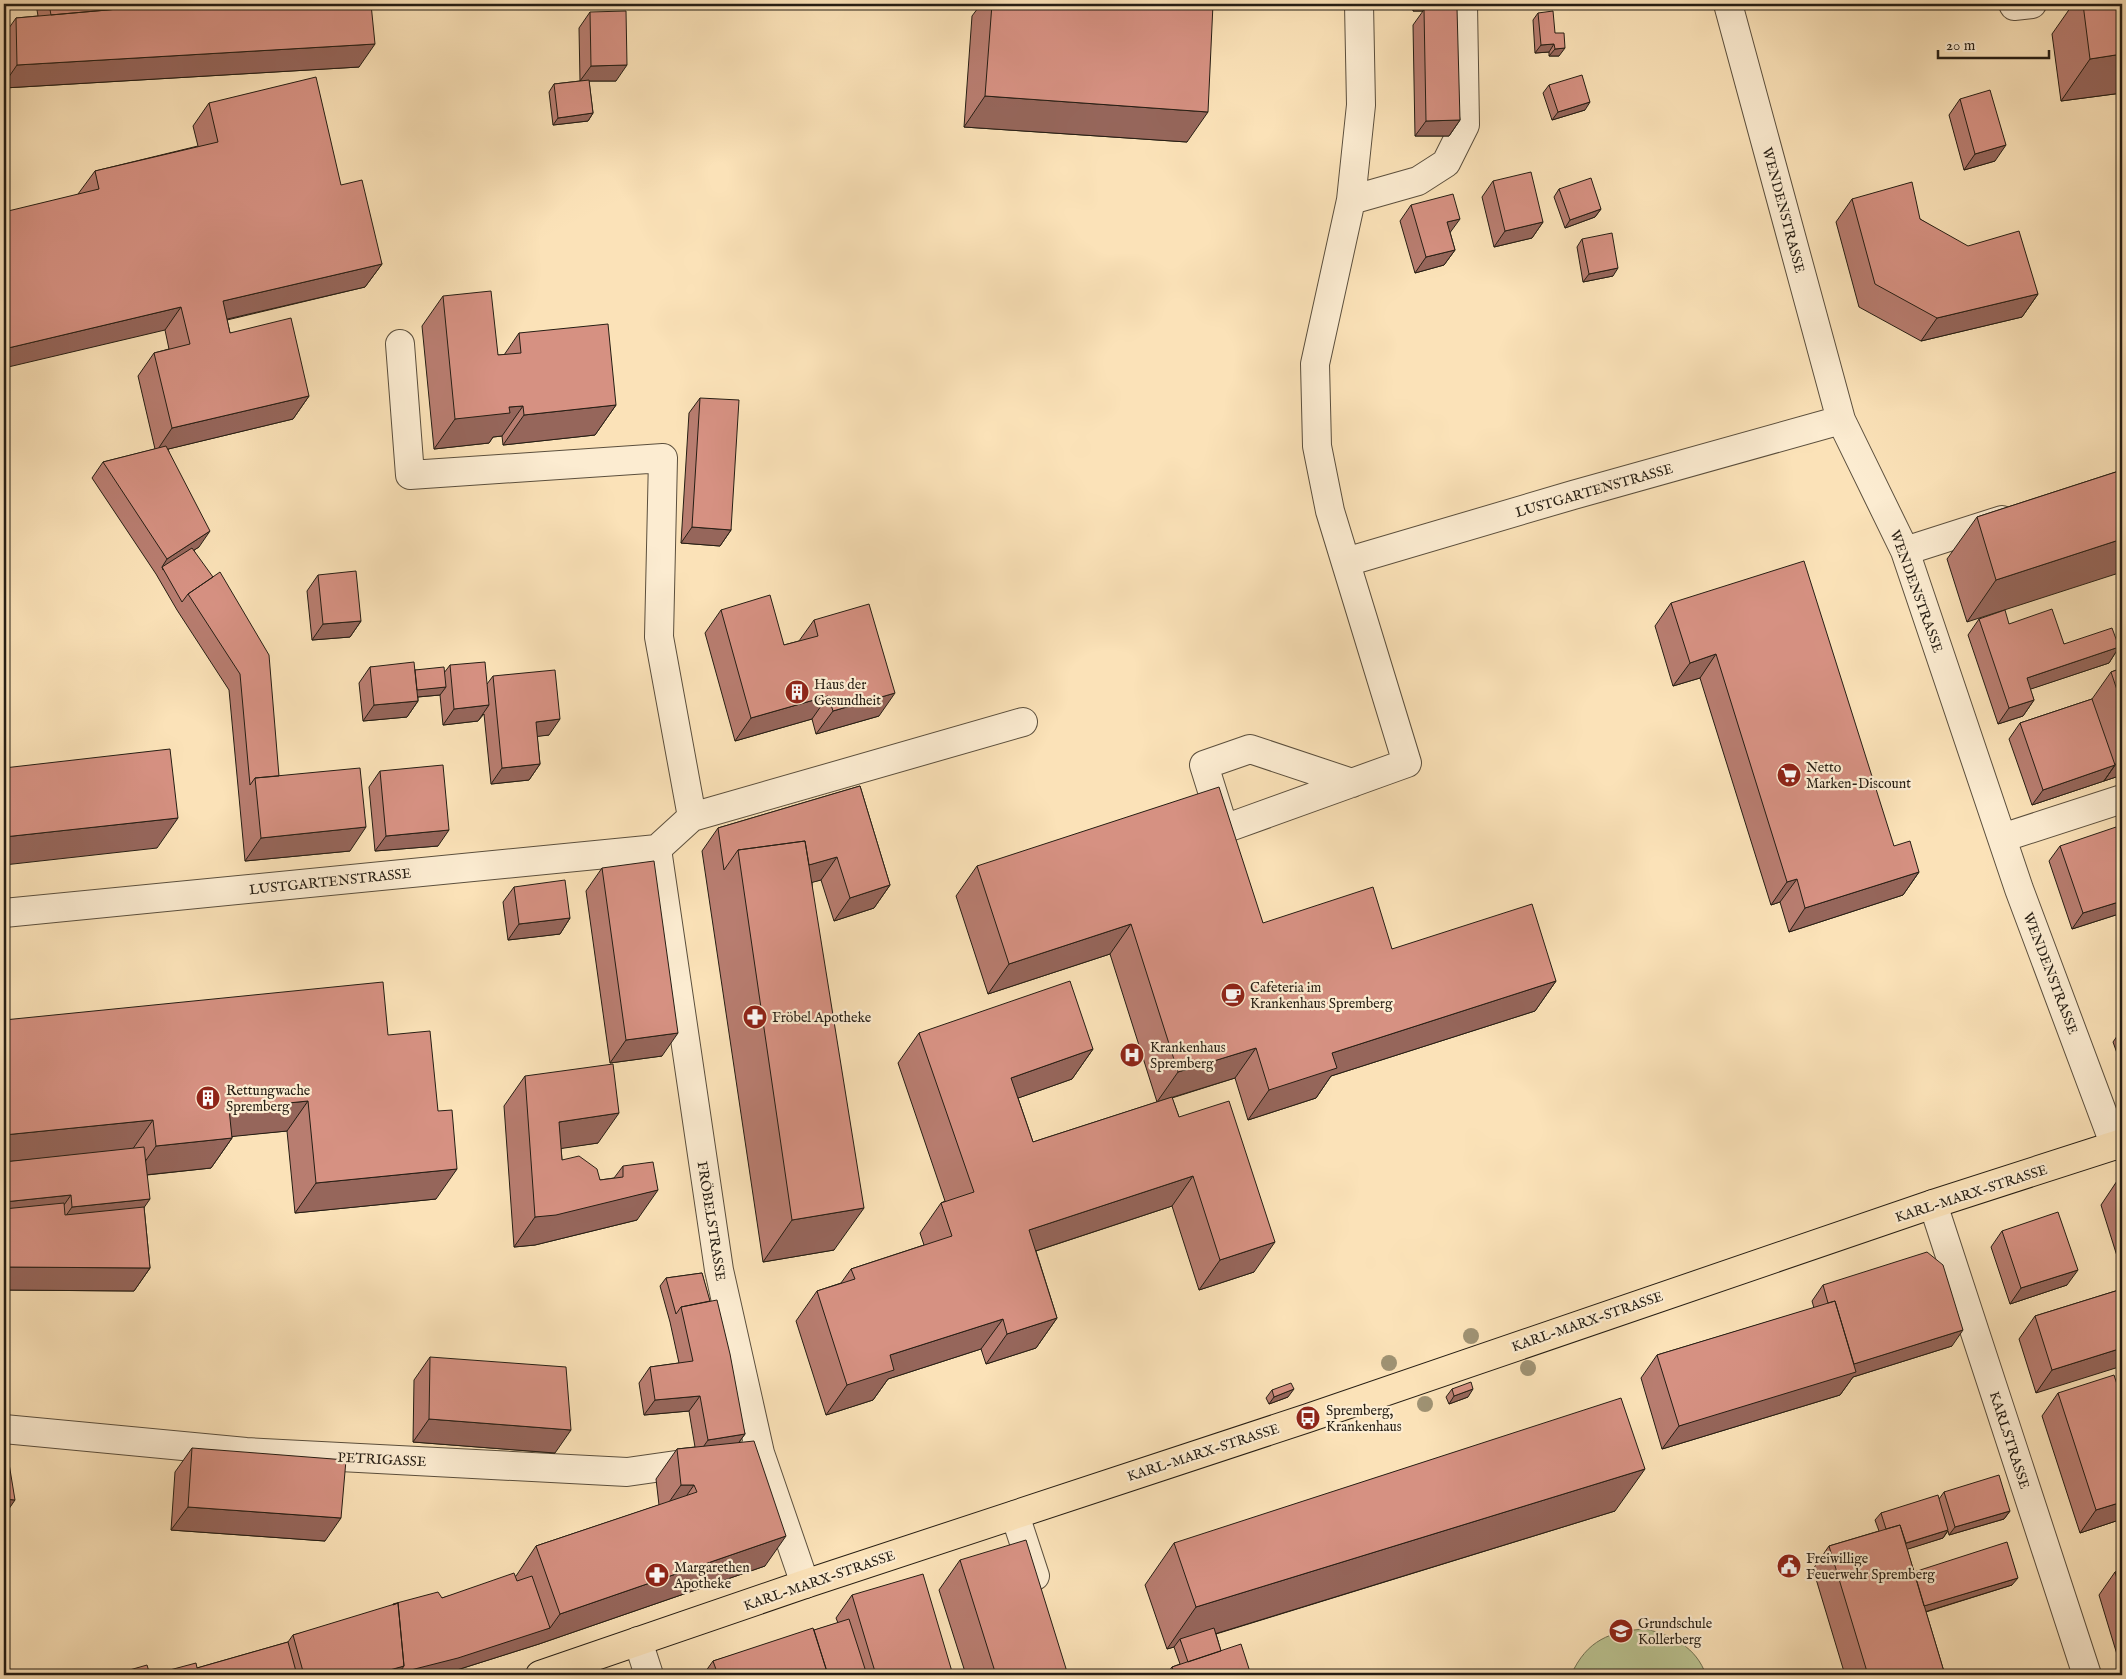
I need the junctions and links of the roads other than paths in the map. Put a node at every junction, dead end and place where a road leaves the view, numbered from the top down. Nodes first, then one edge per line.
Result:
1 (1359, 4) edge
2 (1463, 4) edge
3 (1728, 4) edge
4 (2013, 4) edge
5 (2032, 4) edge
6 (1351, 200) junction
7 (400, 344) dead end
8 (1841, 420) junction
9 (2028, 511) edge
10 (1905, 551) junction
11 (1346, 562) junction
12 (1023, 722) dead end
13 (1352, 783) junction
14 (2122, 799) edge
15 (692, 816) junction
16 (2002, 838) junction
17 (657, 849) junction
18 (4, 913) edge
19 (2119, 1144) edge
20 (1933, 1204) junction
21 (4, 1429) edge
22 (760, 1453) junction
23 (1015, 1515) junction
24 (804, 1584) junction
25 (1044, 1603) edge
26 (638, 1641) junction
27 (540, 1675) edge
28 (649, 1675) edge
29 (2086, 1675) edge

1 - 6 street
2 - 6 street
3 - 8 street, WENDENSTRASSE
4 - 5 street
6 - 11 street
7 - 15 street
8 - 10 street, WENDENSTRASSE
8 - 11 street, LUSTGARTENSTRASSE
9 - 10 street
10 - 16 street, WENDENSTRASSE
11 - 13 street
12 - 15 street
13 - 13 street
14 - 16 street
15 - 17 street
16 - 19 street, WENDENSTRASSE
17 - 18 street, LUSTGARTENSTRASSE
17 - 22 street, FRÖBELSTRASSE
19 - 20 main road, KARL-MARX-STRASSE
20 - 23 main road, KARL-MARX-STRASSE
20 - 29 street, KARLSTRASSE
21 - 22 street, PETRIGASSE
22 - 24 street, FRÖBELSTRASSE
23 - 24 main road, KARL-MARX-STRASSE
23 - 25 street
24 - 26 main road, KARL-MARX-STRASSE
26 - 27 main road, KARL-MARX-STRASSE
26 - 28 street

